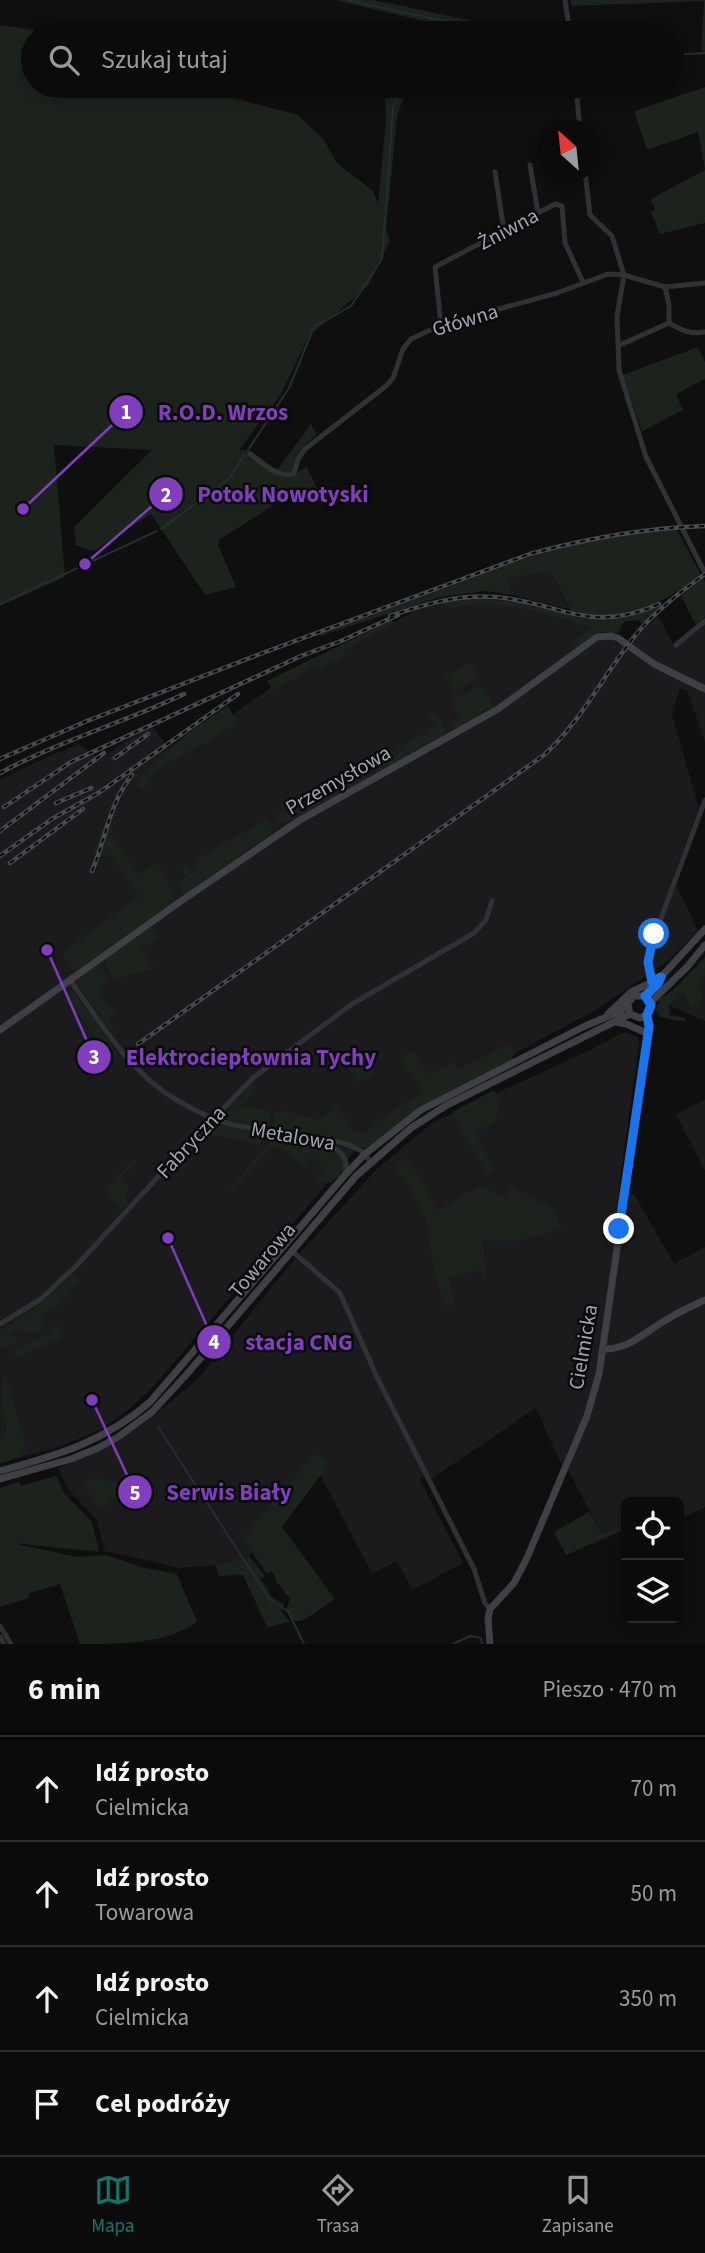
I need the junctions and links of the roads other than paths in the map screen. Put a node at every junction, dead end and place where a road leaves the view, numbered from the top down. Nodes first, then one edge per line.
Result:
1 (565, 0) edge
2 (568, 21) edge
3 (577, 98) edge
4 (579, 119) edge
5 (530, 165) dead end
6 (495, 172) dead end
7 (586, 182) edge
8 (538, 213) junction
9 (504, 231) junction
10 (624, 275) junction
11 (583, 282) junction
12 (705, 282) edge
13 (665, 287) junction
14 (669, 323) junction
15 (441, 325) junction
16 (705, 332) edge
17 (620, 345) junction
18 (250, 454) dead end
19 (705, 573) edge
20 (705, 621) edge
21 (676, 645) dead end
22 (705, 690) edge
23 (705, 800) edge
24 (492, 901) dead end
25 (705, 929) edge
26 (705, 945) edge
27 (661, 977) junction
28 (70, 980) junction
29 (652, 982) junction
30 (645, 996) junction
31 (650, 1003) junction
32 (629, 1009) junction
33 (644, 1016) junction
34 (609, 1019) junction
35 (0, 1030) edge
36 (647, 1032) junction
37 (213, 1119) junction
38 (320, 1139) junction
39 (365, 1154) junction
40 (370, 1162) junction
41 (345, 1175) junction
42 (292, 1251) junction
43 (705, 1300) edge
44 (237, 1309) junction
45 (0, 1324) edge
46 (603, 1349) junction
47 (0, 1471) edge
48 (0, 1479) edge
49 (490, 1609) junction
50 (0, 1626) edge
51 (0, 1637) edge
52 (4, 1644) edge
53 (11, 1644) edge
54 (490, 1644) edge

1 - 2 street
3 - 4 street
5 - 8 street
6 - 9 street
7 - 10 street
8 - 9 street, Żniwna
8 - 11 street, Żniwna
9 - 15 street, Żniwna
10 - 11 street, Główna
10 - 13 street, Główna
10 - 17 street
11 - 15 street, Główna
12 - 13 street, Główna
13 - 14 street
14 - 16 street
14 - 17 street
15 - 18 street, Główna
17 - 19 street
20 - 21 street
22 - 28 street, Przemysłowa
23 - 29 street
24 - 37 street, Fabryczna
25 - 27 street
26 - 31 street
27 - 29 street
27 - 30 street
28 - 35 street, Przemysłowa
28 - 37 street, Metalowa
29 - 34 street
30 - 31 street
30 - 32 street
31 - 33 street
32 - 33 street
32 - 34 street, Towarowa
33 - 36 street, Cielmicka
34 - 36 street
34 - 39 street, Towarowa
34 - 40 street, Towarowa
36 - 46 street, Cielmicka
37 - 38 street, Metalowa
37 - 45 street, Fabryczna
38 - 39 street, Metalowa
38 - 41 street
39 - 40 street
39 - 41 street, Towarowa
40 - 42 street, Towarowa
41 - 44 street, Towarowa
42 - 44 street, Towarowa
42 - 49 street
43 - 46 street
44 - 47 street, Towarowa
44 - 48 street, Towarowa
46 - 49 street, Cielmicka
49 - 54 street
50 - 53 street
51 - 52 street

